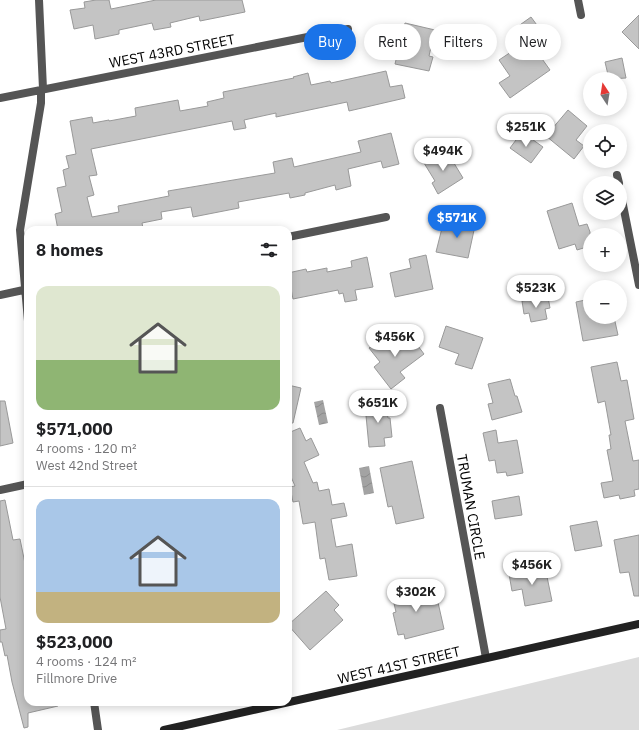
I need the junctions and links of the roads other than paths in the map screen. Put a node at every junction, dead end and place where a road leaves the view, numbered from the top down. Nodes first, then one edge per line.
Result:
1 (39, 0) edge
2 (578, 0) edge
3 (581, 14) dead end
4 (304, 38) edge
5 (41, 90) junction
6 (0, 98) edge
7 (386, 217) dead end
8 (626, 220) edge
9 (292, 236) edge
10 (24, 269) edge
11 (639, 285) edge
12 (24, 289) edge
13 (0, 295) edge
14 (440, 408) dead end
15 (24, 485) edge
16 (0, 490) edge
17 (639, 624) edge
18 (486, 658) junction
19 (292, 701) edge
20 (95, 706) edge
21 (271, 706) edge
22 (98, 730) edge
23 (164, 730) edge

1 - 5 street
2 - 3 street
4 - 5 street, WEST 43RD STREET
5 - 6 street, WEST 43RD STREET
5 - 10 street
7 - 9 street
8 - 11 street
12 - 13 street
14 - 18 street, TRUMAN CIRCLE
15 - 16 street
17 - 18 street, WEST 41ST STREET
18 - 19 street, WEST 41ST STREET
20 - 22 street
21 - 23 street, WEST 41ST STREET

